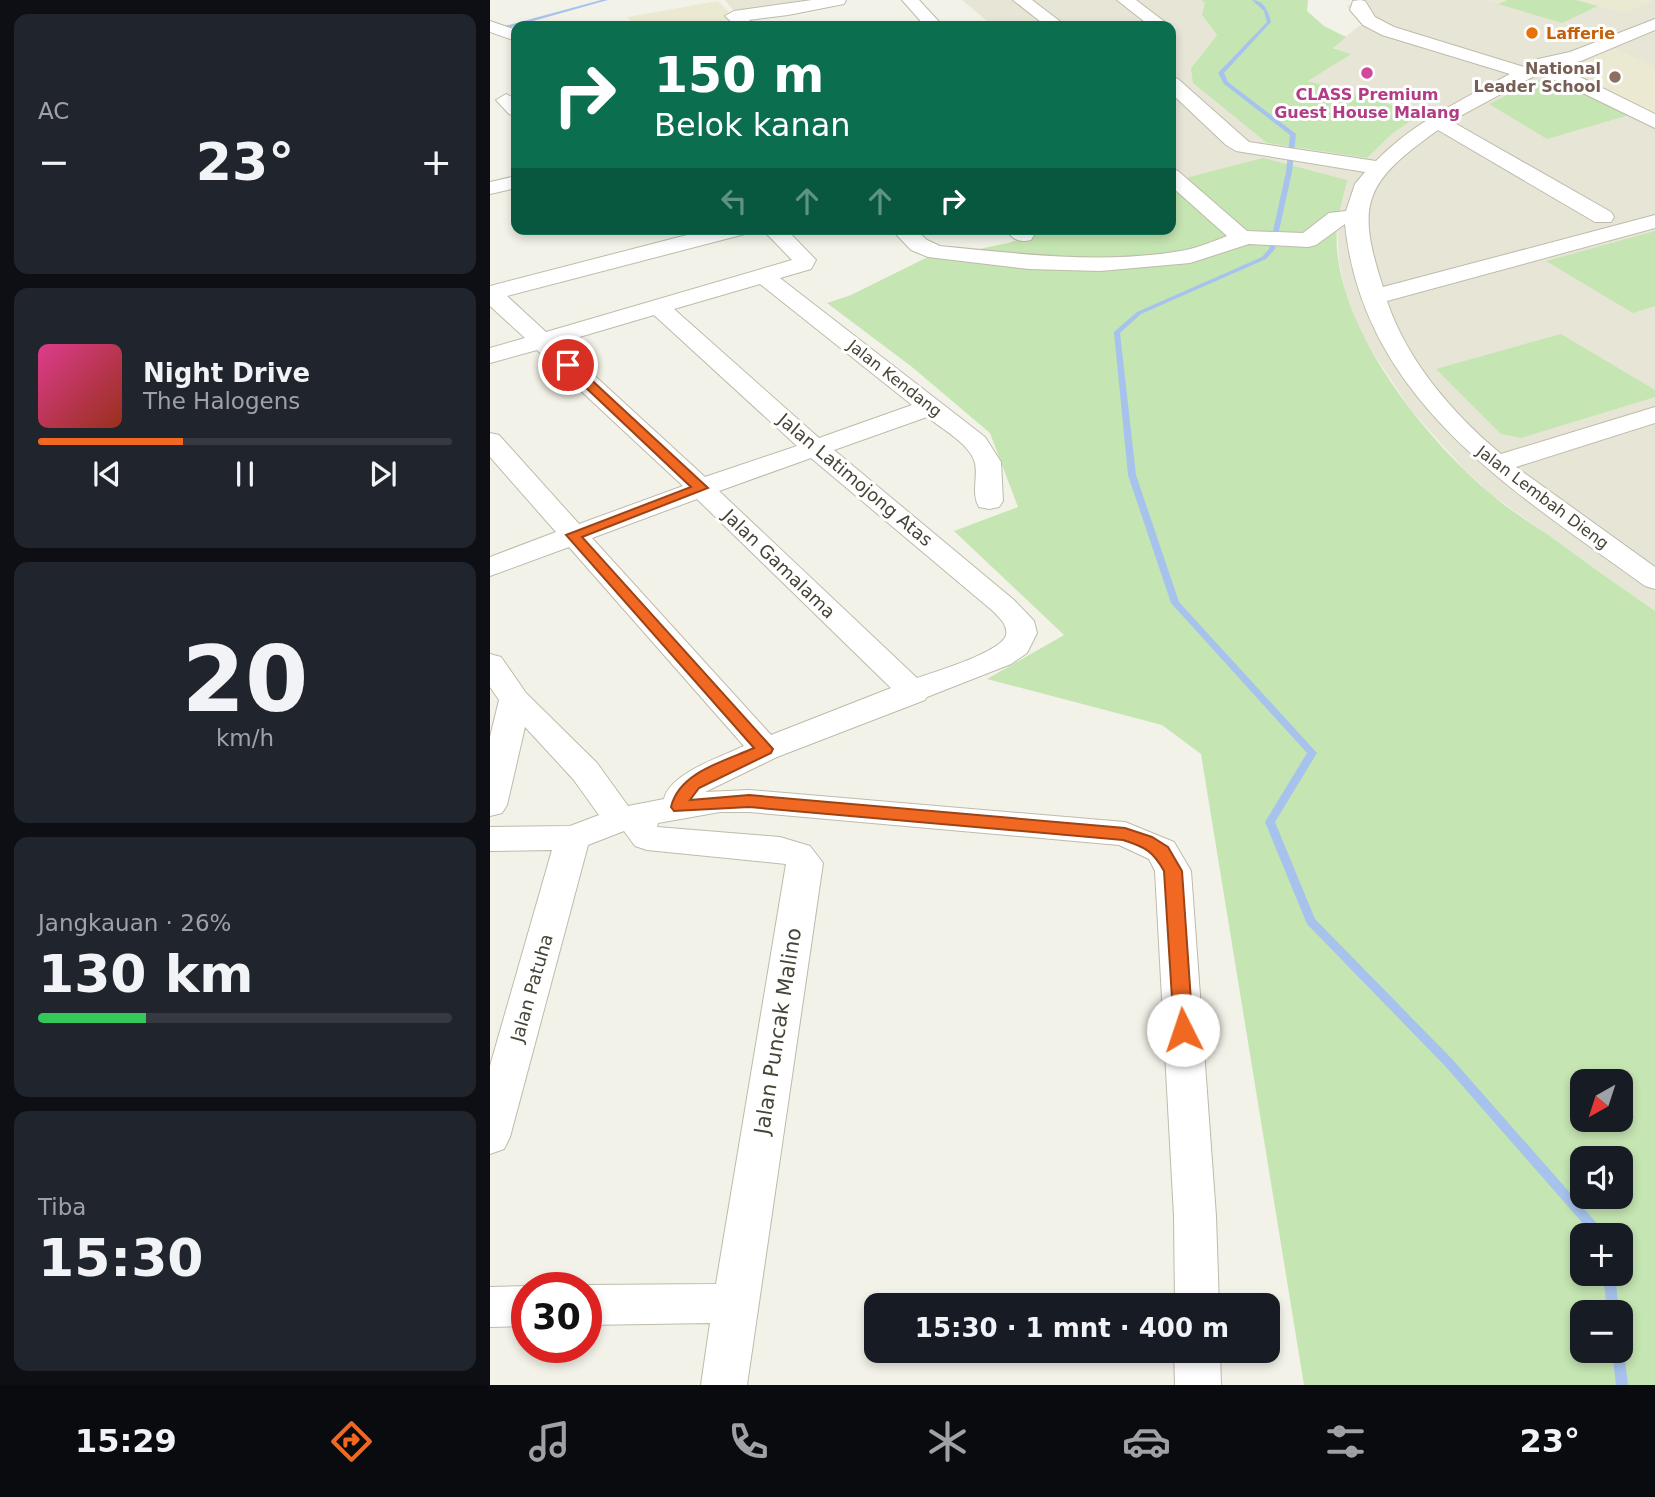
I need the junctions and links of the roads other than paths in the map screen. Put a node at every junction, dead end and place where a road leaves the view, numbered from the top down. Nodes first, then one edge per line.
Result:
1 (838, 0) edge
2 (910, 0) edge
3 (1021, 0) edge
4 (1125, 0) edge
5 (1360, 5) dead end
6 (1655, 12) edge
7 (740, 21) edge
8 (929, 21) edge
9 (1050, 21) edge
10 (1154, 21) edge
11 (1655, 24) edge
12 (490, 26) edge
13 (1627, 29) junction
14 (511, 34) edge
15 (1548, 62) junction
16 (1176, 88) edge
17 (1437, 121) junction
18 (1655, 122) edge
19 (1379, 168) junction
20 (1176, 179) edge
21 (511, 183) edge
22 (490, 188) edge
23 (1357, 217) junction
24 (1603, 217) dead end
25 (1655, 221) edge
26 (714, 235) edge
27 (779, 235) edge
28 (908, 235) edge
29 (1249, 237) junction
30 (765, 277) junction
31 (490, 293) edge
32 (1374, 298) junction
33 (657, 306) junction
34 (543, 340) junction
35 (490, 356) edge
36 (932, 408) junction
37 (1655, 415) edge
38 (490, 441) edge
39 (815, 448) junction
40 (1497, 464) junction
41 (701, 488) junction
42 (989, 501) dead end
43 (573, 535) junction
44 (490, 567) edge
45 (1655, 580) edge
46 (490, 664) edge
47 (914, 693) junction
48 (515, 701) junction
49 (765, 749) junction
50 (490, 805) edge
51 (680, 807) junction
52 (630, 818) junction
53 (573, 838) junction
54 (490, 839) edge
55 (490, 1138) edge
56 (1197, 1293) edge
57 (735, 1303) junction
58 (602, 1305) edge
59 (511, 1306) edge
60 (490, 1307) edge
61 (1197, 1363) edge
62 (724, 1385) edge
63 (1198, 1385) edge

1 - 7 street
2 - 8 street
3 - 9 street
4 - 10 street
5 - 15 street
6 - 13 street
11 - 13 street, Jalan Lembah Dieng
12 - 14 street
13 - 15 street, Jalan Lembah Dieng
15 - 17 street, Jalan Lembah Dieng
15 - 18 street
16 - 19 street
17 - 19 street, Jalan Lembah Dieng
17 - 24 street
19 - 23 street, Jalan Lembah Dieng
20 - 29 street
21 - 22 street
23 - 29 street
23 - 32 street, Jalan Lembah Dieng
25 - 32 street
26 - 31 street
27 - 30 street
28 - 29 street
30 - 33 street
30 - 36 street, Jalan Kendang
31 - 34 street, Jalan Gamalama
32 - 40 street, Jalan Lembah Dieng
33 - 34 street
33 - 39 street, Jalan Latimojong Atas
34 - 35 street
34 - 41 street, Jalan Gamalama
36 - 39 street
36 - 42 street, Jalan Kendang
37 - 40 street
38 - 43 street
39 - 41 street
39 - 47 street, Jalan Latimojong Atas
40 - 45 street, Jalan Lembah Dieng
41 - 43 street
41 - 47 street, Jalan Gamalama
43 - 44 street
43 - 49 street
46 - 48 street
47 - 49 street
48 - 50 street
48 - 52 street
49 - 51 street
51 - 52 street
51 - 56 street
52 - 53 street
52 - 57 street, Jalan Puncak Malino
53 - 54 street
53 - 55 street, Jalan Patuha
57 - 58 street
57 - 62 street, Jalan Puncak Malino
59 - 60 street
61 - 63 street

